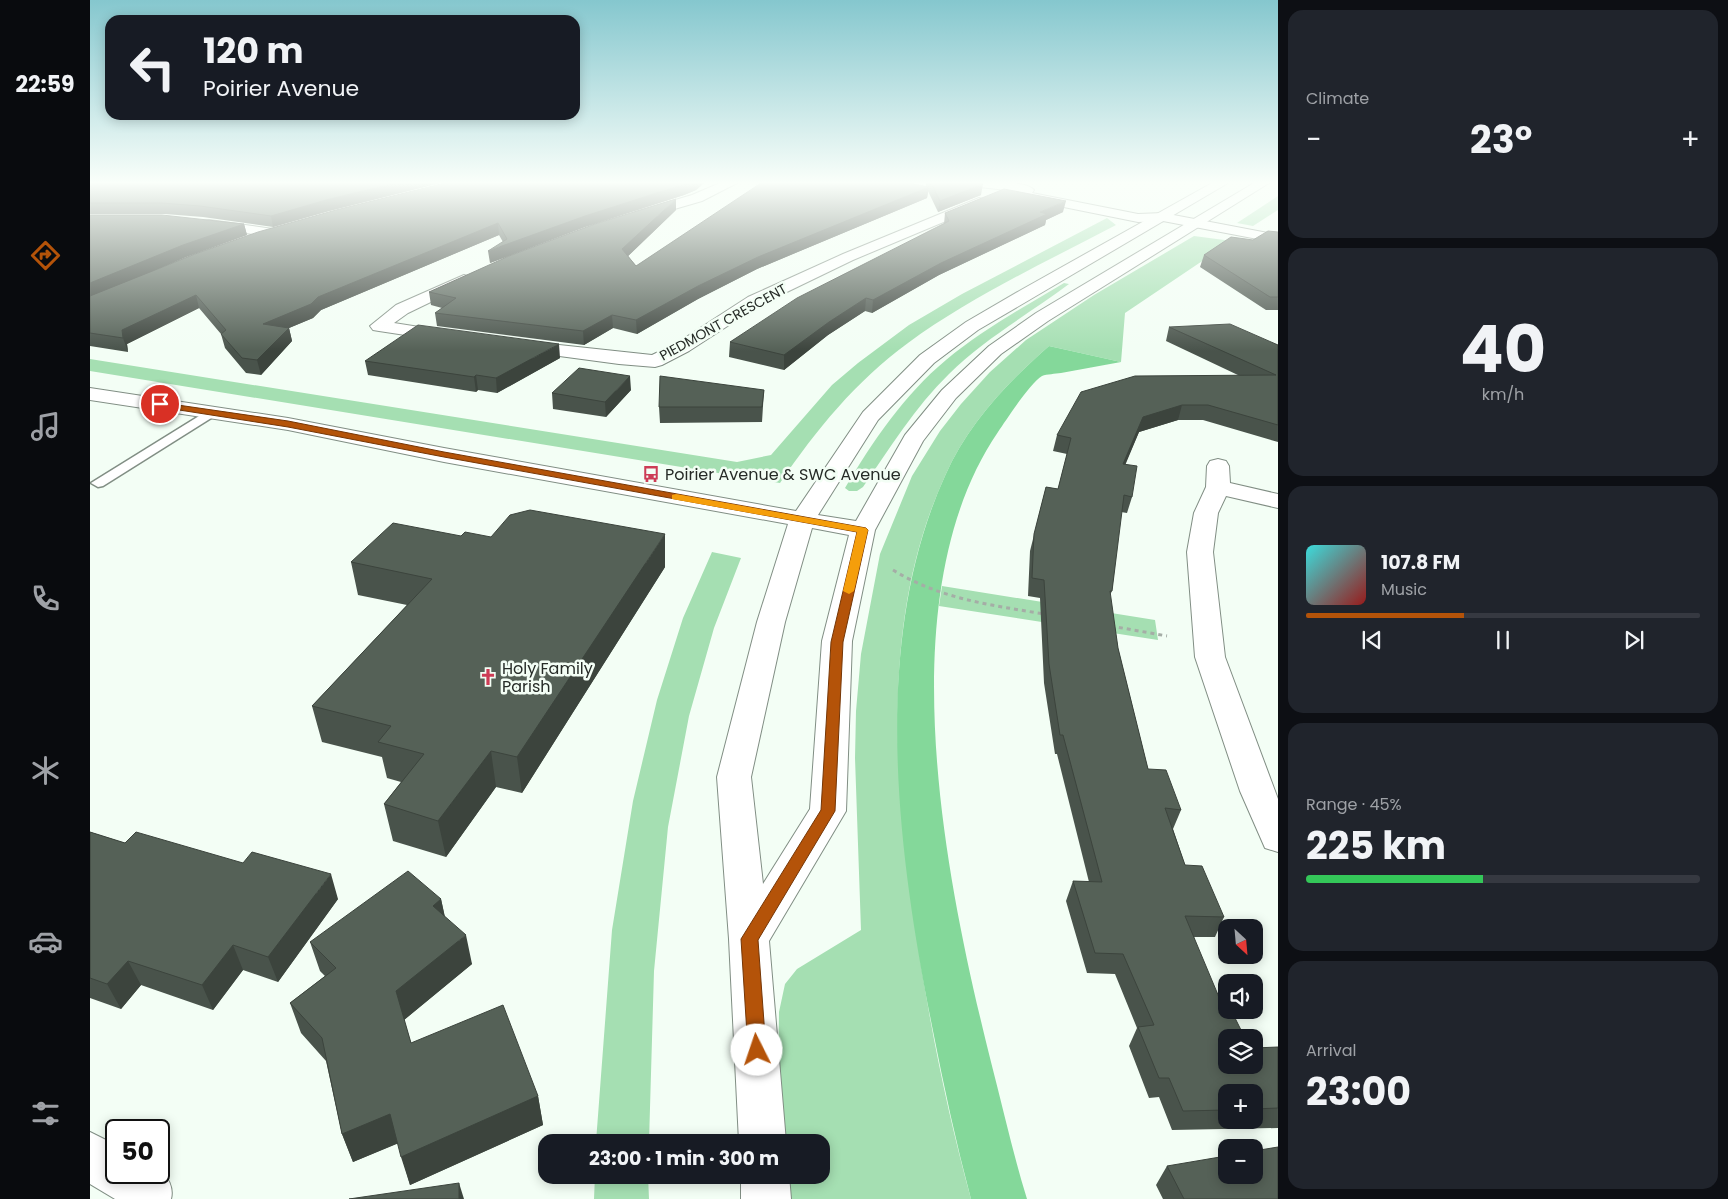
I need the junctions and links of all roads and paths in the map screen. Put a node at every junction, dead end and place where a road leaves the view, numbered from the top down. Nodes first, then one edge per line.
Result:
1 (256, 239) edge
2 (891, 239) edge
3 (1124, 239) edge
4 (1171, 239) edge
5 (244, 243) edge
6 (476, 276) edge
7 (456, 337) edge
8 (504, 343) edge
9 (90, 394) edge
10 (212, 412) junction
11 (98, 483) dead end
12 (1278, 501) edge
13 (802, 520) junction
14 (862, 530) junction
15 (893, 570) dead end
16 (1045, 614) edge
17 (1101, 624) edge
18 (1168, 636) dead end
19 (1278, 838) edge
20 (749, 939) junction
21 (762, 1134) edge
22 (90, 1156) edge
23 (105, 1165) edge
24 (135, 1184) edge
25 (765, 1184) edge
26 (146, 1199) edge
27 (766, 1199) edge

1 - 5 main road
2 - 8 main road, PIEDMONT CRESCENT
3 - 13 main road
4 - 14 main road
6 - 7 main road
9 - 10 main road
10 - 11 lane
10 - 13 main road
12 - 19 main road
13 - 14 main road
13 - 20 main road
14 - 20 main road
15 - 16 path
17 - 18 path
20 - 21 main road
22 - 23 main road
24 - 26 main road
25 - 27 main road

